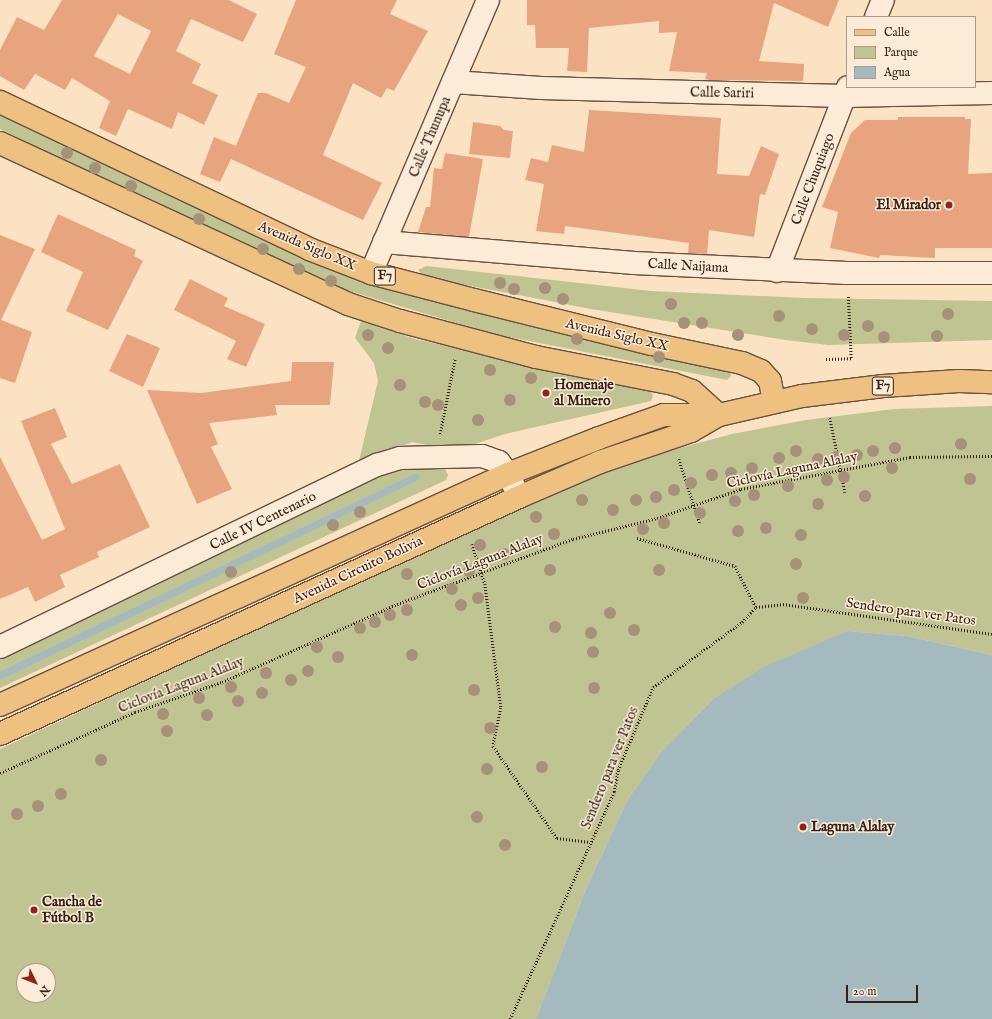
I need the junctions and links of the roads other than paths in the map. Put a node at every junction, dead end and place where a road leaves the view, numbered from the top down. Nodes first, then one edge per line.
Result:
1 (488, 0) edge
2 (883, 0) edge
3 (876, 16) edge
4 (453, 82) junction
5 (846, 92) edge
6 (992, 93) edge
7 (0, 102) edge
8 (0, 143) edge
9 (384, 242) junction
10 (777, 271) junction
11 (371, 273) junction
12 (992, 273) edge
13 (992, 382) edge
14 (774, 402) junction
15 (719, 415) junction
16 (508, 474) junction
17 (519, 497) junction
18 (0, 648) edge
19 (0, 705) edge
20 (0, 734) edge

1 - 4 street, Calle Thunupa
2 - 3 street
4 - 5 street, Calle Sariri
4 - 9 street, Calle Thunupa
5 - 6 street, Calle Sariri
5 - 10 street, Calle Chuquiago
7 - 11 main road, Avenida Siglo XX / F7
8 - 15 main road
9 - 10 street, Calle Naijama
9 - 11 street, Calle Thunupa
10 - 12 street, Calle Naijama
11 - 14 main road, Avenida Siglo XX / F7
13 - 14 main road, Avenida Circuito Bolivia / F7
14 - 15 main road, Avenida Circuito Bolivia / F7
15 - 16 main road, Avenida Circuito Bolivia
15 - 17 main road, Avenida Circuito Bolivia
16 - 17 street, Calle IV Centenario
16 - 18 street, Calle IV Centenario
16 - 19 main road, Avenida Circuito Bolivia
17 - 20 main road, Avenida Circuito Bolivia

